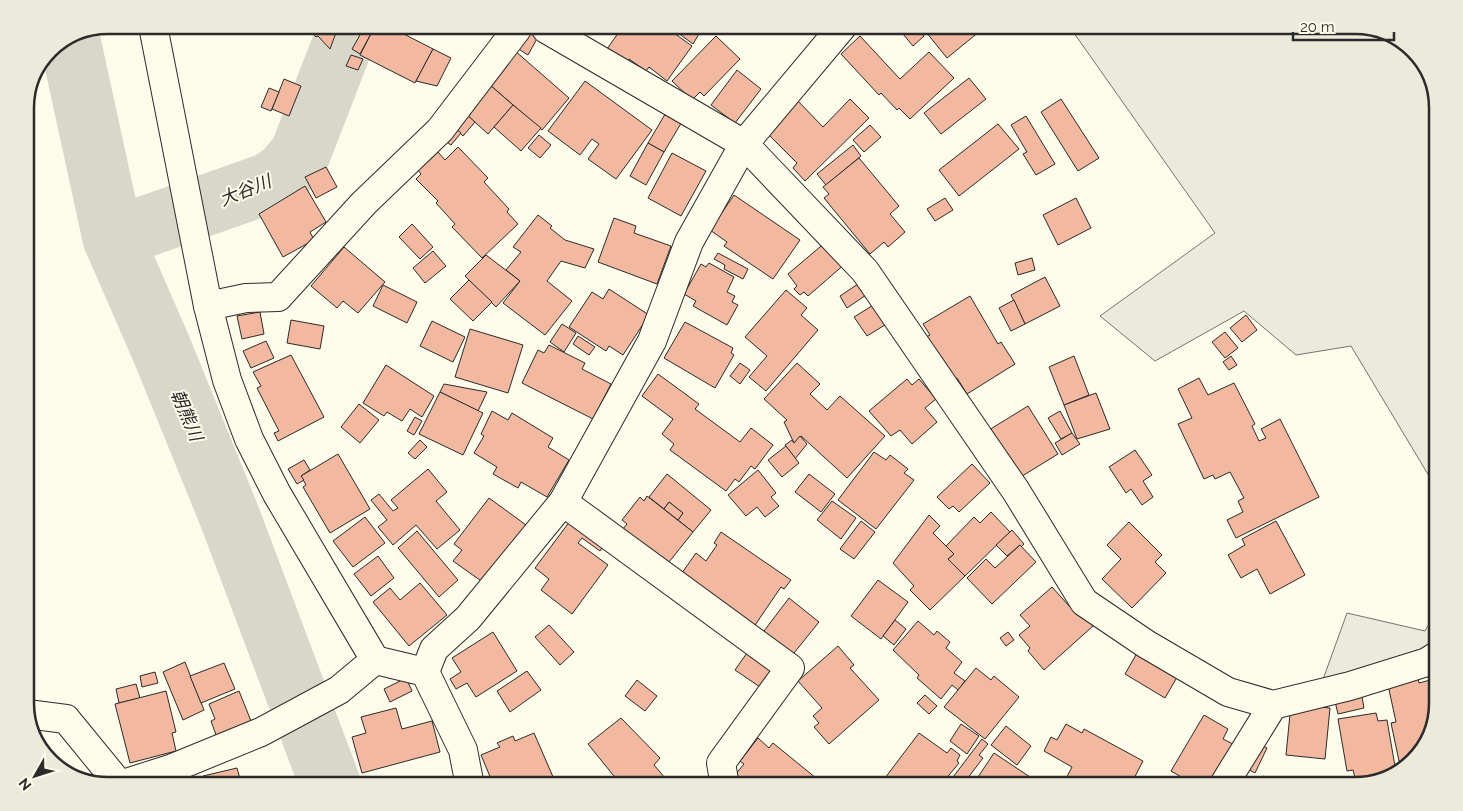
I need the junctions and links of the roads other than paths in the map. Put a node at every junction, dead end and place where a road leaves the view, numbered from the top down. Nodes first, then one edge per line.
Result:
1 (155, 34) edge
2 (513, 34) edge
3 (555, 34) edge
4 (837, 34) edge
5 (744, 144) junction
6 (208, 306) junction
7 (563, 502) junction
8 (375, 660) junction
9 (1429, 661) edge
10 (425, 672) junction
11 (1273, 705) junction
12 (35, 715) edge
13 (114, 777) edge
14 (145, 777) edge
15 (468, 777) edge
16 (723, 777) edge
17 (1229, 777) edge

1 - 6 street
2 - 6 street
3 - 5 street
4 - 5 street
5 - 7 street
5 - 11 street
6 - 8 street
7 - 10 street
7 - 16 street
8 - 10 street
8 - 14 street
9 - 11 street
10 - 15 street
11 - 17 street
12 - 13 street

